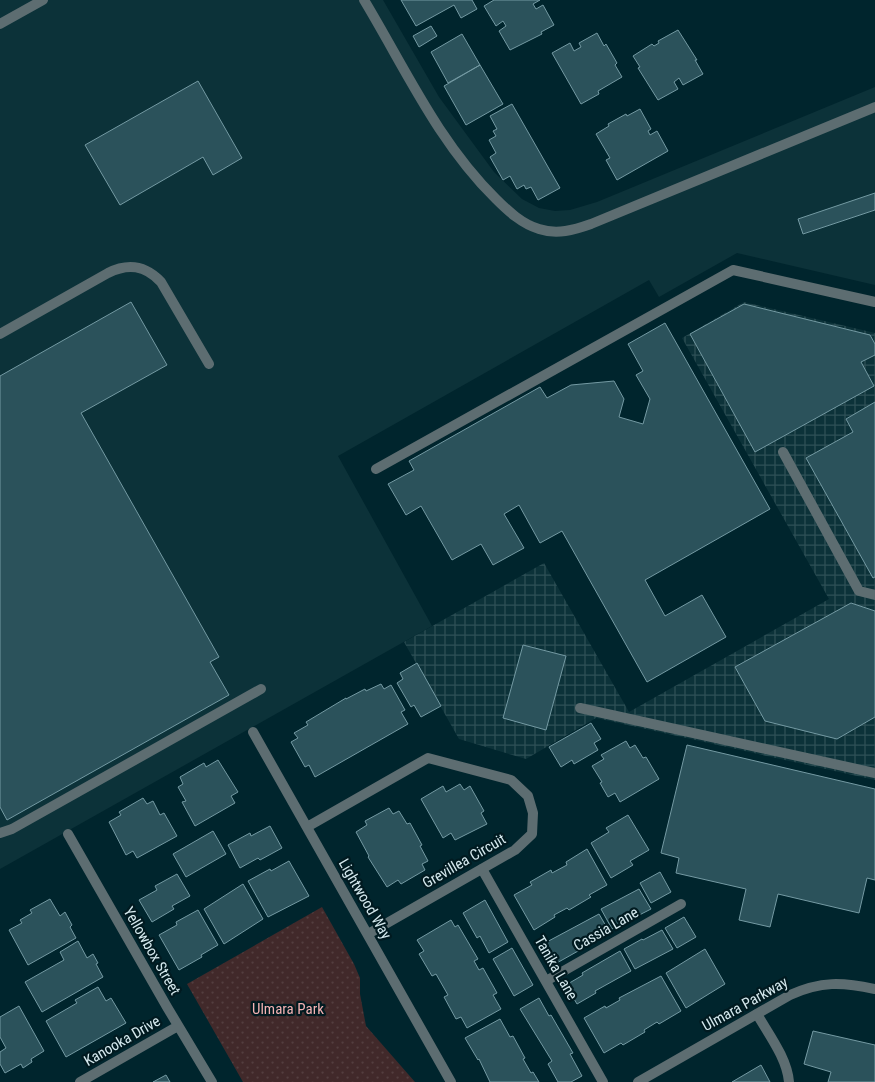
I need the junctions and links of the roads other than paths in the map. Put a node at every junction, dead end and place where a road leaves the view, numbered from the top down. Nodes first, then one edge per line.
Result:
1 (42, 0) edge
2 (364, 0) edge
3 (0, 24) edge
4 (875, 107) edge
5 (875, 302) edge
6 (0, 334) edge
7 (209, 364) dead end
8 (783, 452) dead end
9 (376, 469) dead end
10 (875, 595) edge
11 (261, 689) dead end
12 (580, 708) dead end
13 (253, 732) dead end
14 (875, 773) edge
15 (307, 828) junction
16 (0, 833) edge
17 (68, 834) dead end
18 (482, 869) junction
19 (681, 904) dead end
20 (368, 934) junction
21 (546, 981) junction
22 (875, 989) edge
23 (757, 1014) junction
24 (178, 1026) junction
25 (80, 1082) edge
26 (212, 1082) edge
27 (451, 1082) edge
28 (603, 1082) edge
29 (638, 1082) edge
30 (789, 1082) edge

1 - 3 street
2 - 4 street
5 - 9 street
6 - 7 street
8 - 10 street
11 - 16 street
12 - 14 street
13 - 15 street, Lightwood Way
15 - 18 street, Grevillea Circuit
15 - 20 street, Lightwood Way
17 - 24 street, Yellowbox Street
18 - 20 street, Grevillea Circuit
18 - 21 street, Tanika Lane
19 - 21 street, Cassia Lane
20 - 27 street, Lightwood Way
21 - 28 street, Tanika Lane
22 - 23 street, Ulmara Parkway
23 - 29 street, Ulmara Parkway
23 - 30 street
24 - 25 street, Kanooka Drive
24 - 26 street, Yellowbox Street

